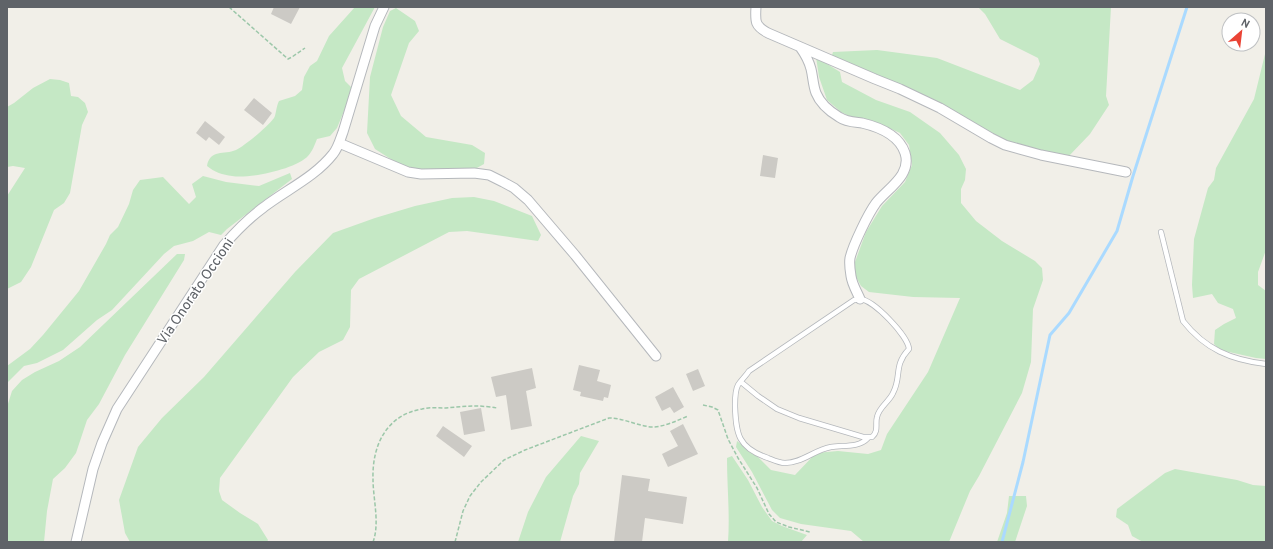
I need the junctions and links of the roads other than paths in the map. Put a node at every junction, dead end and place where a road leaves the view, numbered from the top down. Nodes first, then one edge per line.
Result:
1 (384, 7) edge
2 (756, 7) edge
3 (799, 46) junction
4 (339, 144) junction
5 (1126, 172) dead end
6 (1161, 232) dead end
7 (860, 299) junction
8 (656, 356) dead end
9 (1266, 364) edge
10 (741, 382) junction
11 (868, 438) junction
12 (76, 542) edge

1 - 4 street, Via Onorato Occioni
2 - 3 street
3 - 5 street
3 - 7 street
4 - 8 street
4 - 12 street, Via Onorato Occioni
6 - 9 lane
7 - 10 lane
7 - 11 lane
10 - 11 lane
10 - 11 lane

